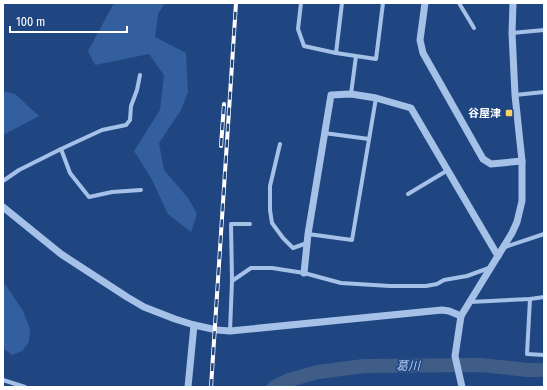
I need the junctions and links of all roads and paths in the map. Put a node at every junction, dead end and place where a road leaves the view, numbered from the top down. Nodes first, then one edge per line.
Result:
1 (301, 3) edge
2 (342, 3) edge
3 (383, 3) edge
4 (425, 3) edge
5 (459, 3) edge
6 (513, 3) edge
7 (474, 28) dead end
8 (544, 30) edge
9 (512, 32) junction
10 (336, 53) junction
11 (356, 56) junction
12 (140, 75) dead end
13 (544, 92) edge
14 (351, 94) junction
15 (515, 94) junction
16 (376, 98) junction
17 (324, 133) junction
18 (369, 139) junction
19 (280, 144) dead end
20 (61, 149) junction
21 (522, 161) junction
22 (448, 170) junction
23 (3, 181) edge
24 (141, 190) dead end
25 (408, 194) dead end
26 (3, 207) edge
27 (250, 224) dead end
28 (308, 234) junction
29 (544, 234) edge
30 (307, 243) junction
31 (504, 247) junction
32 (498, 256) junction
33 (491, 267) junction
34 (304, 273) junction
35 (232, 280) junction
36 (544, 297) edge
37 (530, 299) junction
38 (470, 302) junction
39 (461, 316) junction
40 (194, 325) junction
41 (230, 330) junction
42 (544, 355) edge
43 (3, 381) edge
44 (461, 383) edge
45 (25, 387) edge
46 (188, 387) edge

1 - 10 street
2 - 10 street
3 - 11 street
4 - 21 street
5 - 7 street
6 - 9 street
8 - 9 street
9 - 15 street
10 - 11 street
11 - 14 street
12 - 20 street
13 - 15 street
14 - 16 street
14 - 17 street
15 - 21 street
16 - 18 street
16 - 22 street
17 - 18 street
17 - 28 street
18 - 28 street
19 - 30 street
20 - 23 street
20 - 24 street
21 - 31 street
22 - 25 street
22 - 32 street
26 - 40 street
27 - 35 street
28 - 30 street
29 - 31 street
30 - 34 street
31 - 32 street
32 - 33 street
33 - 34 street
33 - 38 street
34 - 35 street
35 - 41 street
36 - 37 street
37 - 38 street
37 - 42 street
38 - 39 street
39 - 41 street
39 - 44 street
40 - 41 street
40 - 46 street
43 - 45 street

